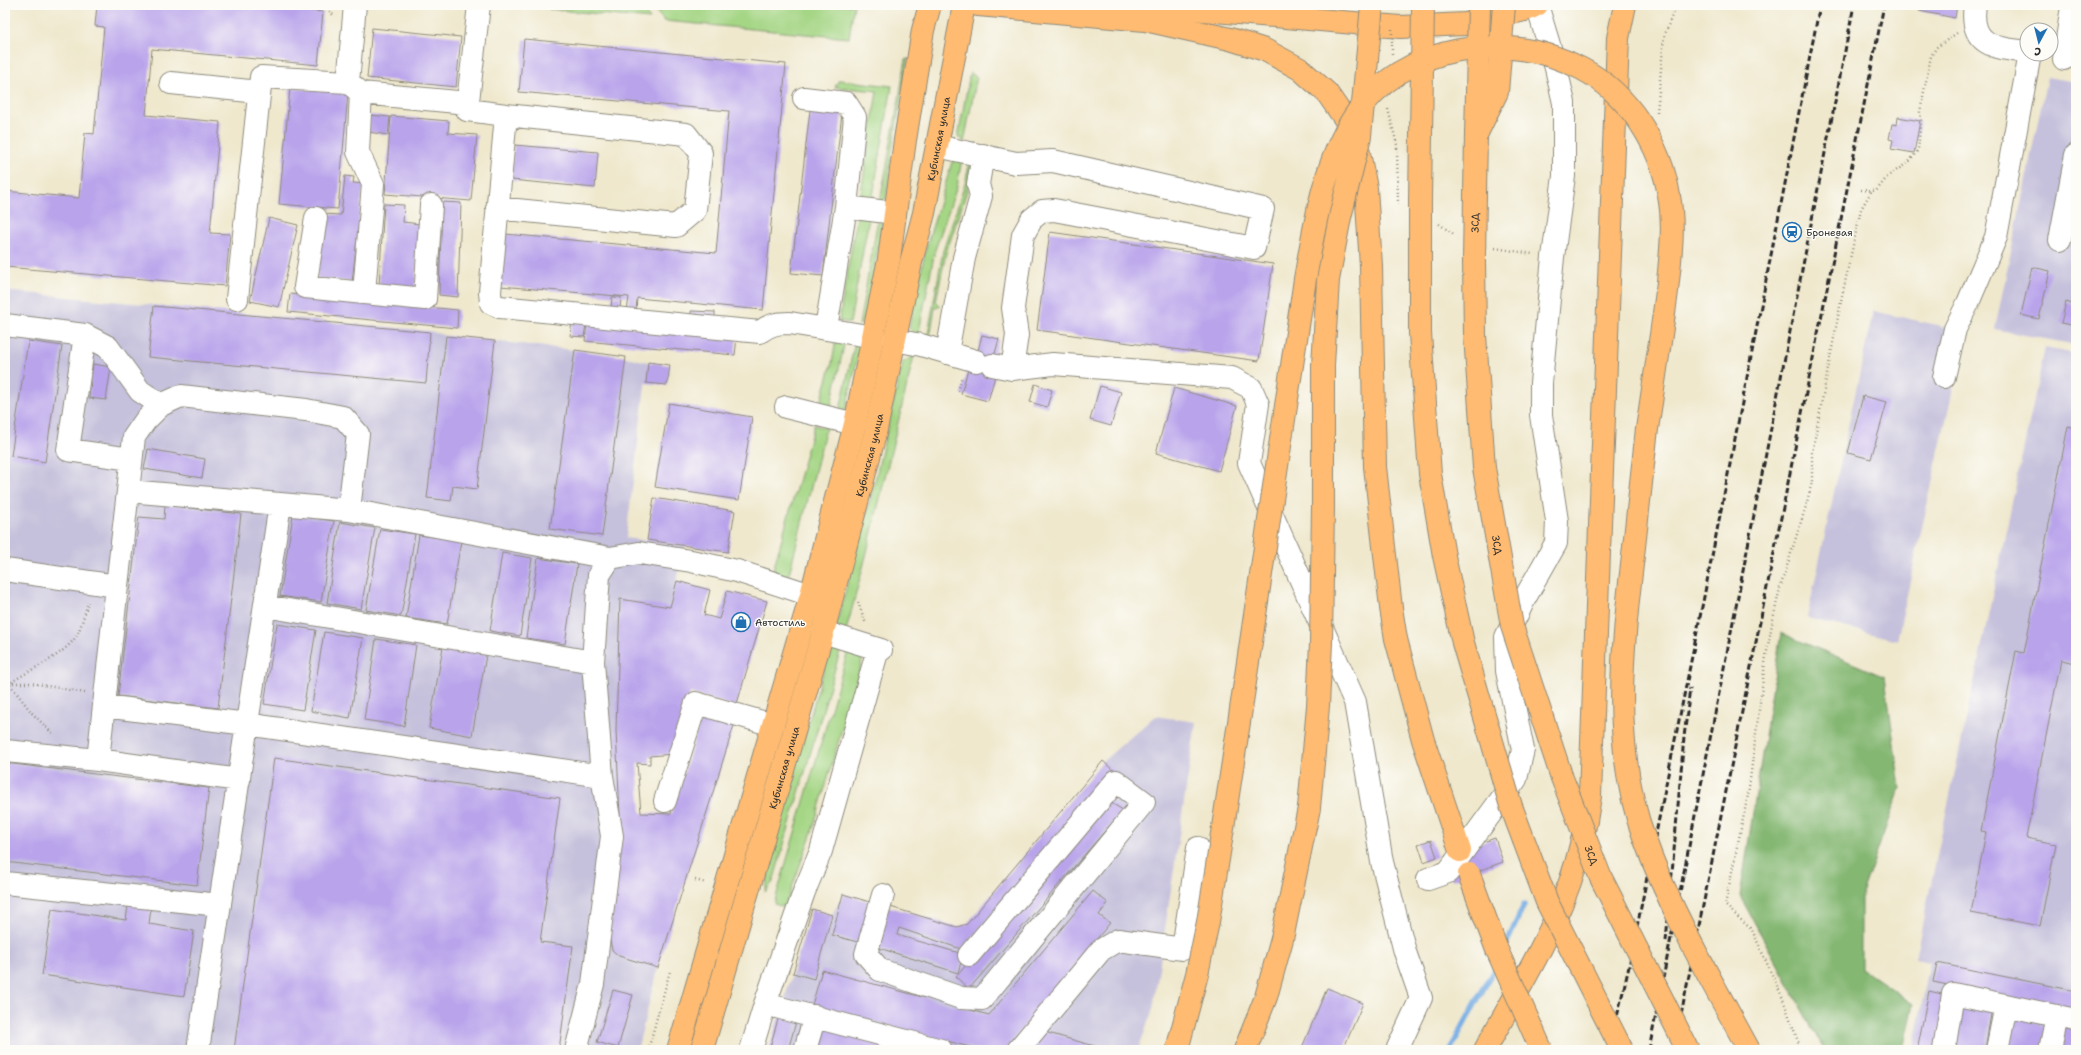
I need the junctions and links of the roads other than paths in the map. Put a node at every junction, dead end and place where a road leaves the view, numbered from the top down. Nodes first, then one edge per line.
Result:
1 (355, 5) edge
2 (479, 5) edge
3 (930, 5) edge
4 (964, 5) edge
5 (978, 5) edge
6 (1372, 5) edge
7 (1423, 5) edge
8 (1479, 5) edge
9 (1504, 5) edge
10 (1537, 5) edge
11 (1625, 5) edge
12 (2071, 13) dead end
13 (1974, 15) edge
14 (1145, 20) junction
15 (2019, 51) edge
16 (2059, 58) edge
17 (2070, 60) edge
18 (2029, 62) edge
19 (171, 83) dead end
20 (354, 88) junction
21 (259, 92) junction
22 (804, 98) dead end
23 (468, 103) junction
24 (506, 115) junction
25 (1476, 136) junction
26 (937, 146) junction
27 (983, 155) junction
28 (2076, 155) edge
29 (431, 205) dead end
30 (846, 206) junction
31 (497, 208) junction
32 (896, 213) junction
33 (316, 218) dead end
34 (2060, 240) dead end
35 (364, 293) junction
36 (237, 299) dead end
37 (5, 325) edge
38 (826, 328) junction
39 (85, 335) junction
40 (884, 338) junction
41 (947, 353) junction
42 (993, 365) junction
43 (1944, 377) dead end
44 (161, 405) junction
45 (786, 407) dead end
46 (855, 424) junction
47 (131, 459) junction
48 (128, 491) junction
49 (280, 504) junction
50 (349, 510) junction
51 (610, 558) junction
52 (5, 570) edge
53 (117, 586) junction
54 (811, 595) junction
55 (265, 606) junction
56 (823, 632) junction
57 (593, 662) junction
58 (105, 701) junction
59 (247, 724) junction
60 (773, 725) junction
61 (5, 751) edge
62 (98, 760) junction
63 (602, 776) junction
64 (239, 780) junction
65 (665, 801) dead end
66 (1198, 848) dead end
67 (1460, 850) dead end
68 (1469, 874) dead end
69 (1428, 879) dead end
70 (5, 883) edge
71 (883, 895) dead end
72 (220, 906) junction
73 (969, 955) dead end
74 (765, 1004) junction
75 (2006, 1005) junction
76 (815, 1016) junction
77 (2066, 1018) edge
78 (198, 1050) edge
79 (576, 1050) edge
80 (678, 1050) edge
81 (702, 1050) edge
82 (751, 1050) edge
83 (805, 1050) edge
84 (941, 1050) edge
85 (1018, 1050) edge
86 (1177, 1050) edge
87 (1245, 1050) edge
88 (1397, 1050) edge
89 (1485, 1050) edge
90 (1541, 1050) edge
91 (1622, 1050) edge
92 (1688, 1050) edge
93 (1749, 1050) edge
94 (1944, 1050) edge
95 (1997, 1050) edge
96 (2050, 1050) edge

1 - 20 street
2 - 23 street
3 - 32 main road, Кубинская улица
4 - 26 main road, Кубинская улица
5 - 14 main road
6 - 87 main road, bridge
7 - 91 main road, bridge
8 - 25 main road, ЗСД, bridge
9 - 25 main road, bridge
10 - 14 main road
10 - 69 street
11 - 89 main road
12 - 17 street
13 - 15 street
14 - 67 main road
16 - 17 street
18 - 43 street
19 - 21 street
20 - 21 street
20 - 23 street
20 - 35 street
21 - 36 street
22 - 30 street
23 - 24 street
24 - 31 street
24 - 31 street
25 - 92 main road, ЗСД, bridge
26 - 27 street
26 - 40 main road, Кубинская улица
27 - 41 street
27 - 42 street
28 - 34 street
29 - 35 street
30 - 32 street
30 - 38 street
31 - 38 street
32 - 40 main road, Кубинская улица
33 - 35 street
37 - 39 street
38 - 40 street
39 - 44 street
39 - 47 street
40 - 41 street
40 - 46 main road, Кубинская улица
40 - 56 main road, Кубинская улица
41 - 42 street
42 - 88 street
44 - 47 street
44 - 50 street
45 - 46 street
46 - 54 main road, Кубинская улица
47 - 48 street
48 - 49 street
48 - 53 street
49 - 50 street
49 - 55 street
50 - 51 street
51 - 54 street
51 - 57 street
52 - 53 street
53 - 58 street
54 - 60 main road, Кубинская улица
55 - 57 street
55 - 59 street
56 - 74 street
56 - 81 main road, Кубинская улица
57 - 63 street
58 - 59 street
58 - 62 street
59 - 63 street
59 - 64 street
60 - 65 street
60 - 80 main road, Кубинская улица
61 - 62 street
62 - 64 street
63 - 79 street
64 - 72 street
66 - 85 street
68 - 90 main road, bridge
70 - 72 street
71 - 73 street
72 - 78 street
74 - 76 street
74 - 82 street
75 - 77 street
75 - 94 street
75 - 95 street
76 - 83 street
76 - 84 street
77 - 96 street
86 - 93 main road, bridge

